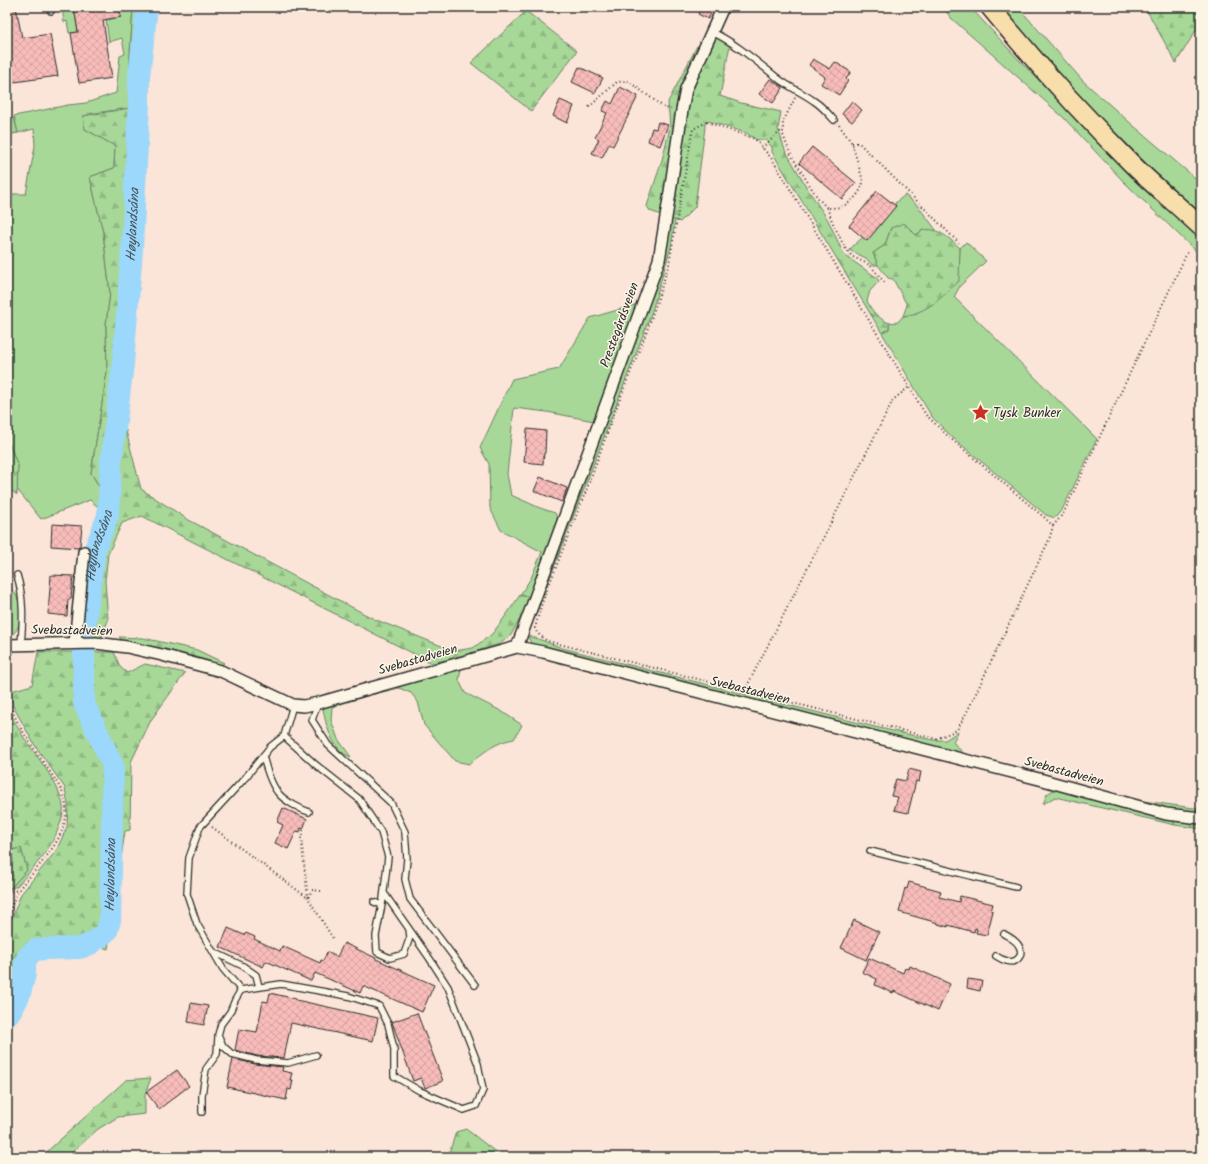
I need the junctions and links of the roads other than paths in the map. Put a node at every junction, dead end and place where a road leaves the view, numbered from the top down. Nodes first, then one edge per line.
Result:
1 (723, 7) edge
2 (990, 7) edge
3 (712, 32) junction
4 (834, 120) road end
5 (1201, 227) edge
6 (84, 552) dead end
7 (17, 575) dead end
8 (76, 643) junction
9 (21, 644) junction
10 (7, 645) edge
11 (517, 647) junction
12 (318, 703) junction
13 (293, 705) junction
14 (284, 736) junction
15 (263, 756) junction
16 (309, 812) dead end
17 (1201, 818) edge
18 (870, 851) dead end
19 (1016, 887) dead end
20 (384, 893) junction
21 (374, 902) dead end
22 (382, 905) junction
23 (410, 929) junction
24 (1004, 934) dead end
25 (213, 952) junction
26 (996, 956) dead end
27 (475, 985) dead end
28 (259, 987) junction
29 (241, 990) junction
30 (218, 1035) junction
31 (316, 1055) dead end
32 (202, 1112) dead end

1 - 3 street, Prestegårdsveien
2 - 5 main road
3 - 4 lane
3 - 11 street, Prestegårdsveien
6 - 8 street
7 - 9 lane
8 - 9 street, Svebastadveien
8 - 13 street, Svebastadveien
9 - 10 street, Svebastadveien
11 - 12 street, Svebastadveien
11 - 17 street, Svebastadveien
12 - 13 street, Svebastadveien
12 - 27 lane
13 - 14 lane
14 - 15 lane
14 - 20 lane
15 - 16 lane
15 - 25 lane
18 - 19 lane
20 - 22 lane
20 - 23 lane
21 - 22 lane
22 - 23 lane
23 - 28 lane
24 - 26 lane
25 - 28 lane
25 - 29 lane
28 - 29 lane
29 - 30 lane
30 - 31 lane
30 - 32 lane

